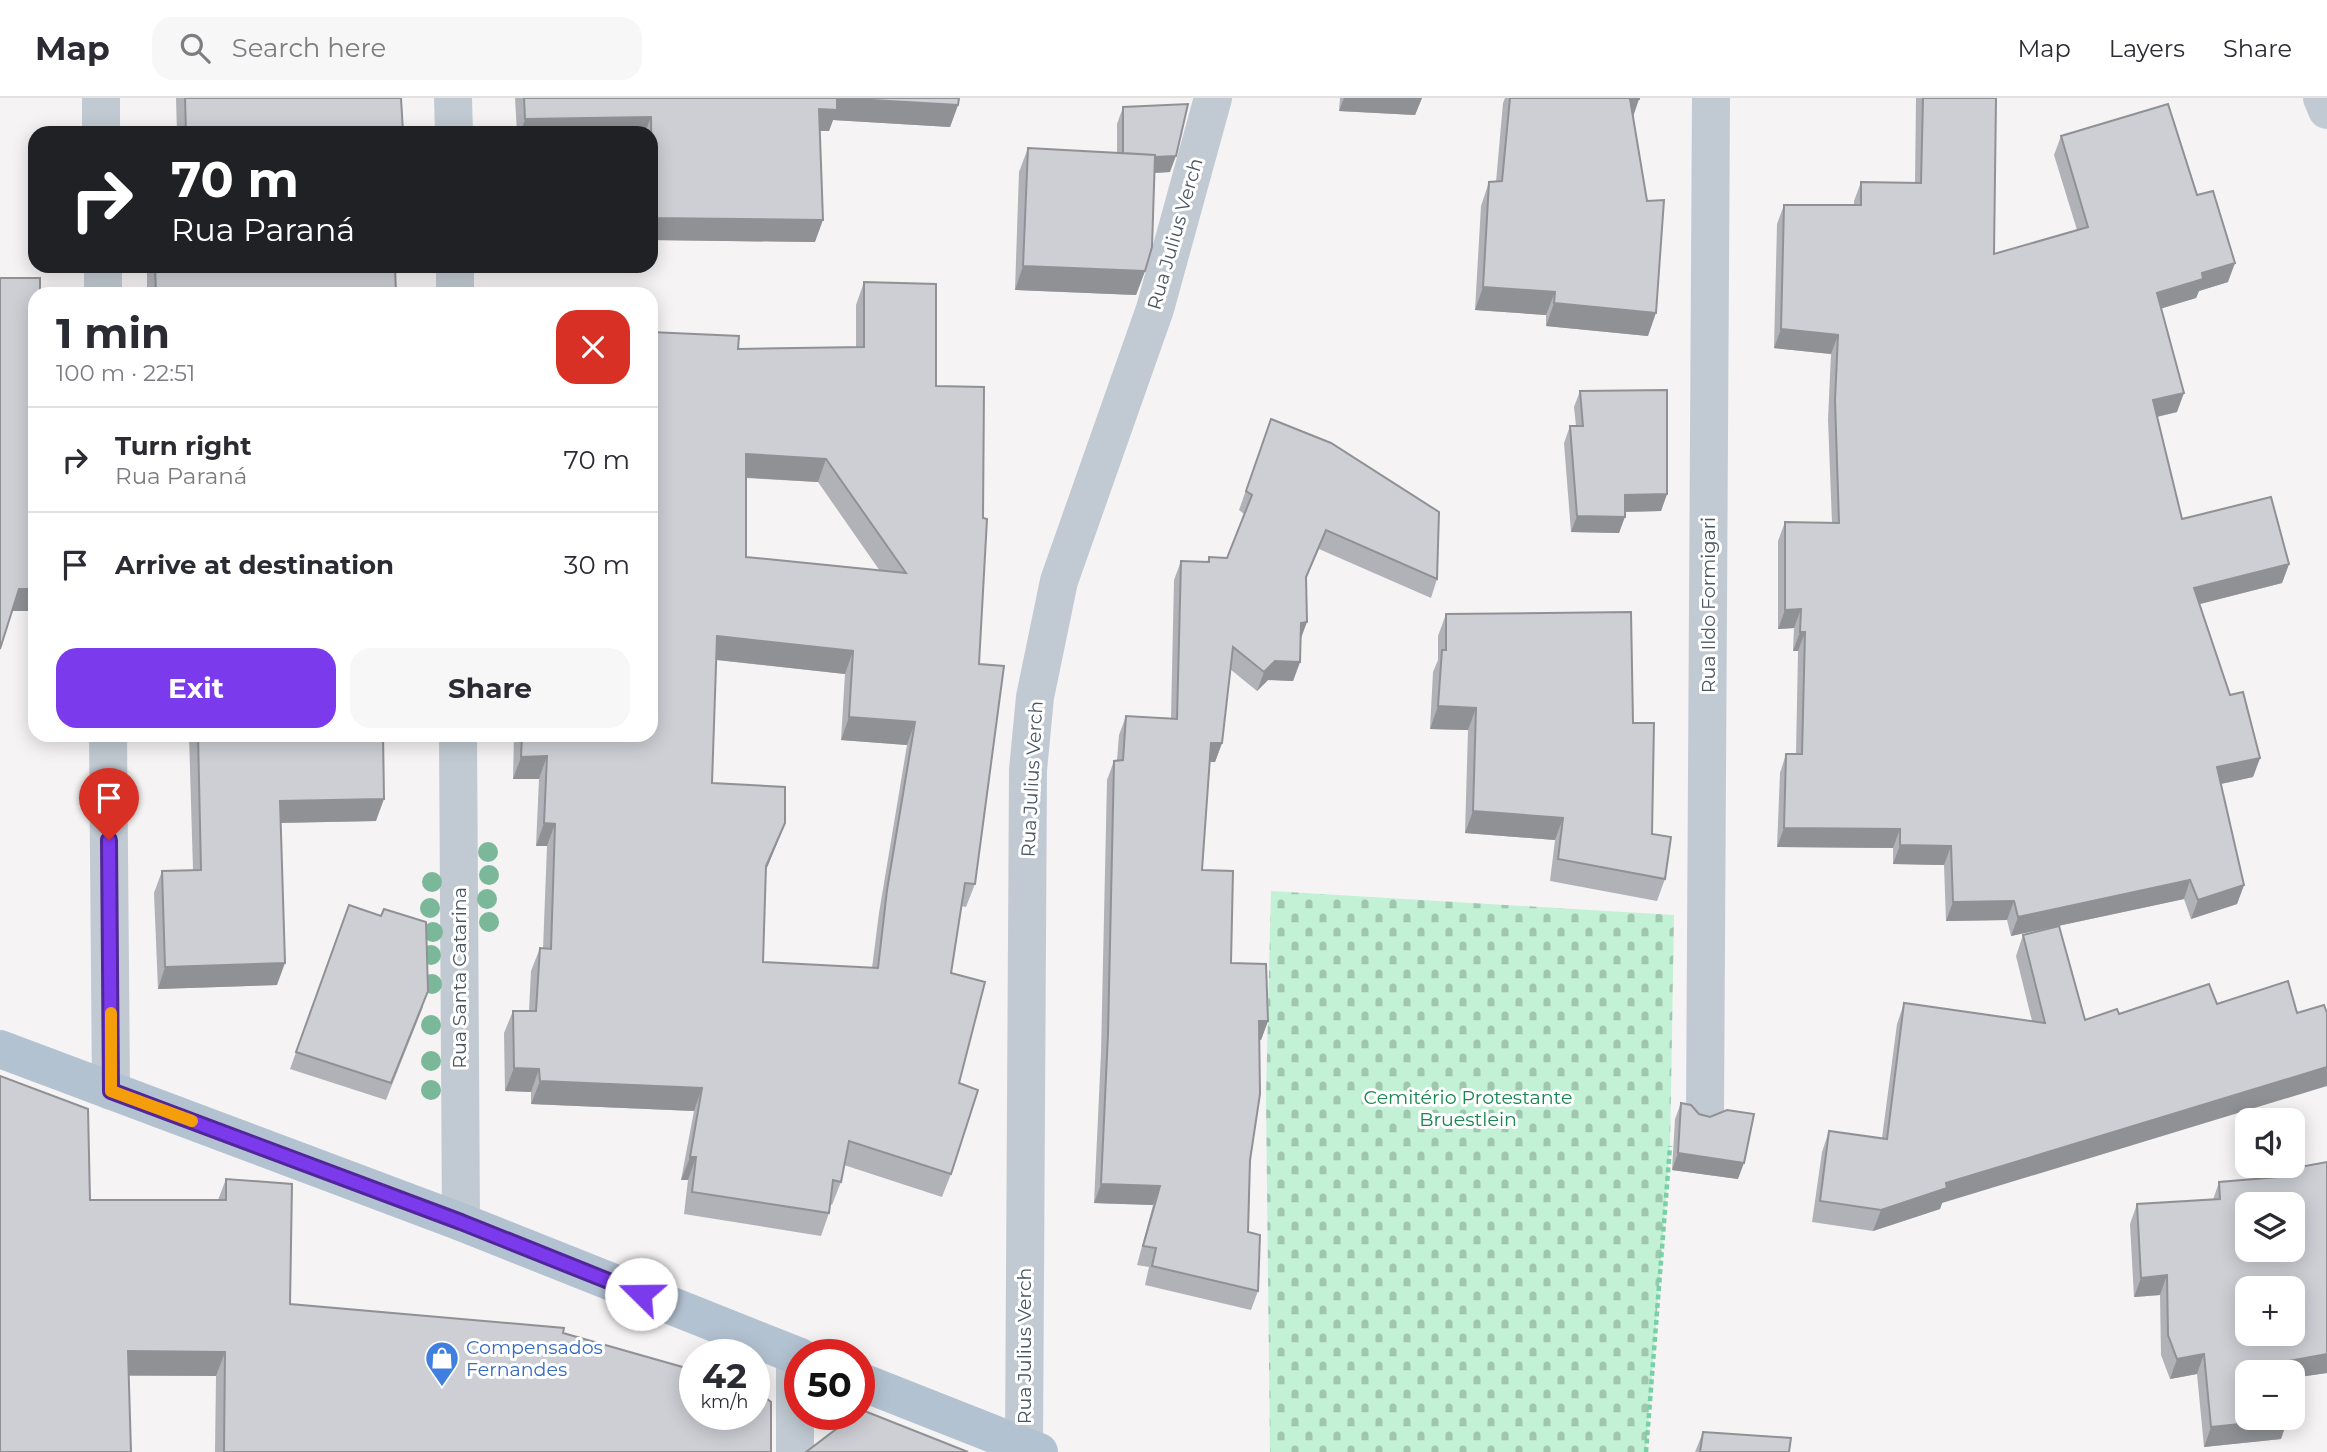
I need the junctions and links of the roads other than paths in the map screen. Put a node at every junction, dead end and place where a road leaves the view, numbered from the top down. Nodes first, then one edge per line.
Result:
1 (101, 98) edge
2 (453, 98) edge
3 (1213, 98) edge
4 (1711, 98) edge
5 (2322, 98) edge
6 (2327, 110) edge
7 (101, 126) edge
8 (454, 126) edge
9 (108, 742) edge
10 (458, 742) edge
11 (0, 1049) edge
12 (111, 1091) junction
13 (1705, 1112) dead end
14 (461, 1222) junction
15 (784, 1350) edge
16 (875, 1387) edge
17 (795, 1430) edge
18 (1032, 1449) edge
19 (794, 1452) edge

1 - 7 street
2 - 8 street
3 - 18 street, Rua Julius Verch
4 - 13 street, Rua Ildo Formigari
5 - 6 street
9 - 12 street
10 - 14 street, Rua Santa Catarina
11 - 12 main road
12 - 14 main road
14 - 15 main road
16 - 18 main road
17 - 19 street

